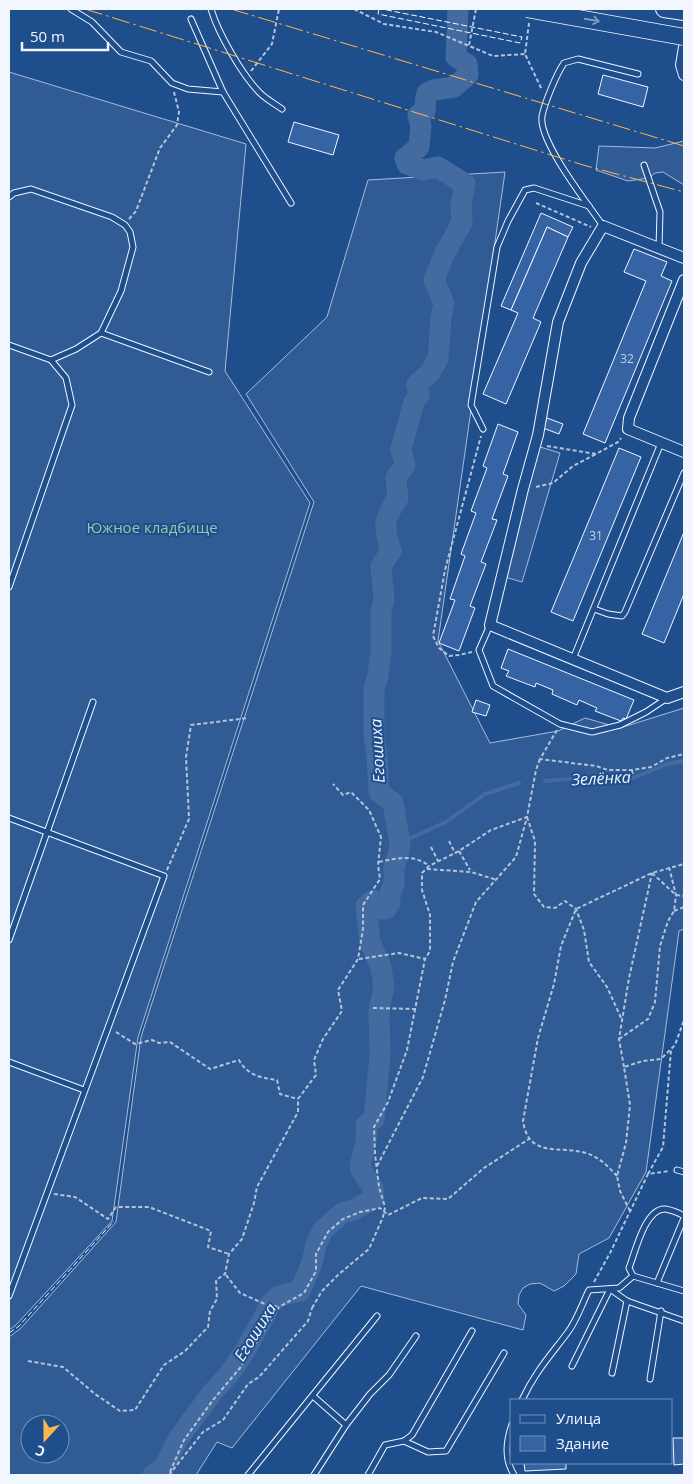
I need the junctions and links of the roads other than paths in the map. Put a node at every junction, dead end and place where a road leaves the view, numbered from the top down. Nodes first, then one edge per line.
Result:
1 (71, 9) edge
2 (211, 9) edge
3 (664, 9) edge
4 (684, 12) edge
5 (528, 13) edge
6 (191, 19) dead end
7 (684, 37) edge
8 (684, 47) edge
9 (638, 74) dead end
10 (684, 75) edge
11 (223, 92) junction
12 (282, 109) dead end
13 (644, 165) dead end
14 (9, 197) edge
15 (291, 203) dead end
16 (589, 206) junction
17 (599, 227) junction
18 (659, 249) junction
19 (684, 258) edge
20 (684, 280) edge
21 (101, 333) junction
22 (9, 344) edge
23 (52, 360) junction
24 (208, 372) dead end
25 (483, 429) road end
26 (661, 443) junction
27 (684, 452) edge
28 (684, 473) edge
29 (9, 586) edge
30 (594, 609) junction
31 (490, 625) junction
32 (574, 659) junction
33 (684, 692) edge
34 (667, 698) junction
35 (93, 702) dead end
36 (9, 818) edge
37 (46, 832) junction
38 (9, 940) edge
39 (9, 1062) edge
40 (84, 1090) junction
41 (677, 1170) road end
42 (684, 1172) edge
43 (684, 1217) edge
44 (632, 1276) junction
45 (657, 1283) junction
46 (610, 1290) junction
47 (684, 1291) edge
48 (9, 1296) edge
49 (628, 1301) junction
50 (661, 1311) junction
51 (377, 1316) dead end
52 (684, 1321) edge
53 (472, 1331) dead end
54 (416, 1336) dead end
55 (504, 1352) dead end
56 (572, 1366) dead end
57 (612, 1373) dead end
58 (650, 1379) dead end
59 (313, 1396) junction
60 (522, 1399) edge
61 (346, 1425) junction
62 (510, 1432) edge
63 (404, 1441) junction
64 (248, 1475) edge
65 (314, 1475) edge
66 (368, 1475) edge
67 (514, 1475) edge

1 - 11 lane
2 - 12 lane
3 - 4 main road
5 -> 7 main road, bridge
6 - 11 lane
8 - 10 street
9 - 16 lane
11 - 15 lane
13 - 18 lane
14 - 21 lane
16 - 17 lane
16 - 25 lane
17 - 18 street
17 - 31 street
18 - 19 street
20 - 26 street
21 - 23 lane
21 - 24 lane
22 - 23 lane
23 - 29 lane
26 - 27 street
26 - 30 lane
28 - 30 lane
30 - 32 lane
31 - 32 street
31 - 34 lane
32 - 34 street
33 - 34 street
35 - 37 lane
36 - 37 lane
37 - 38 lane
37 - 40 lane
39 - 40 lane
40 - 48 lane
41 - 42 lane
43 - 44 lane
43 - 45 lane
44 - 45 lane
44 - 46 lane
45 - 47 lane
46 - 49 lane
46 - 56 lane
46 - 60 lane
49 - 50 lane
49 - 57 lane
50 - 52 lane
50 - 58 lane
51 - 59 lane
53 - 63 lane
54 - 61 lane
55 - 63 lane
59 - 61 lane
59 - 64 lane
61 - 65 lane
62 - 67 lane
63 - 66 lane

